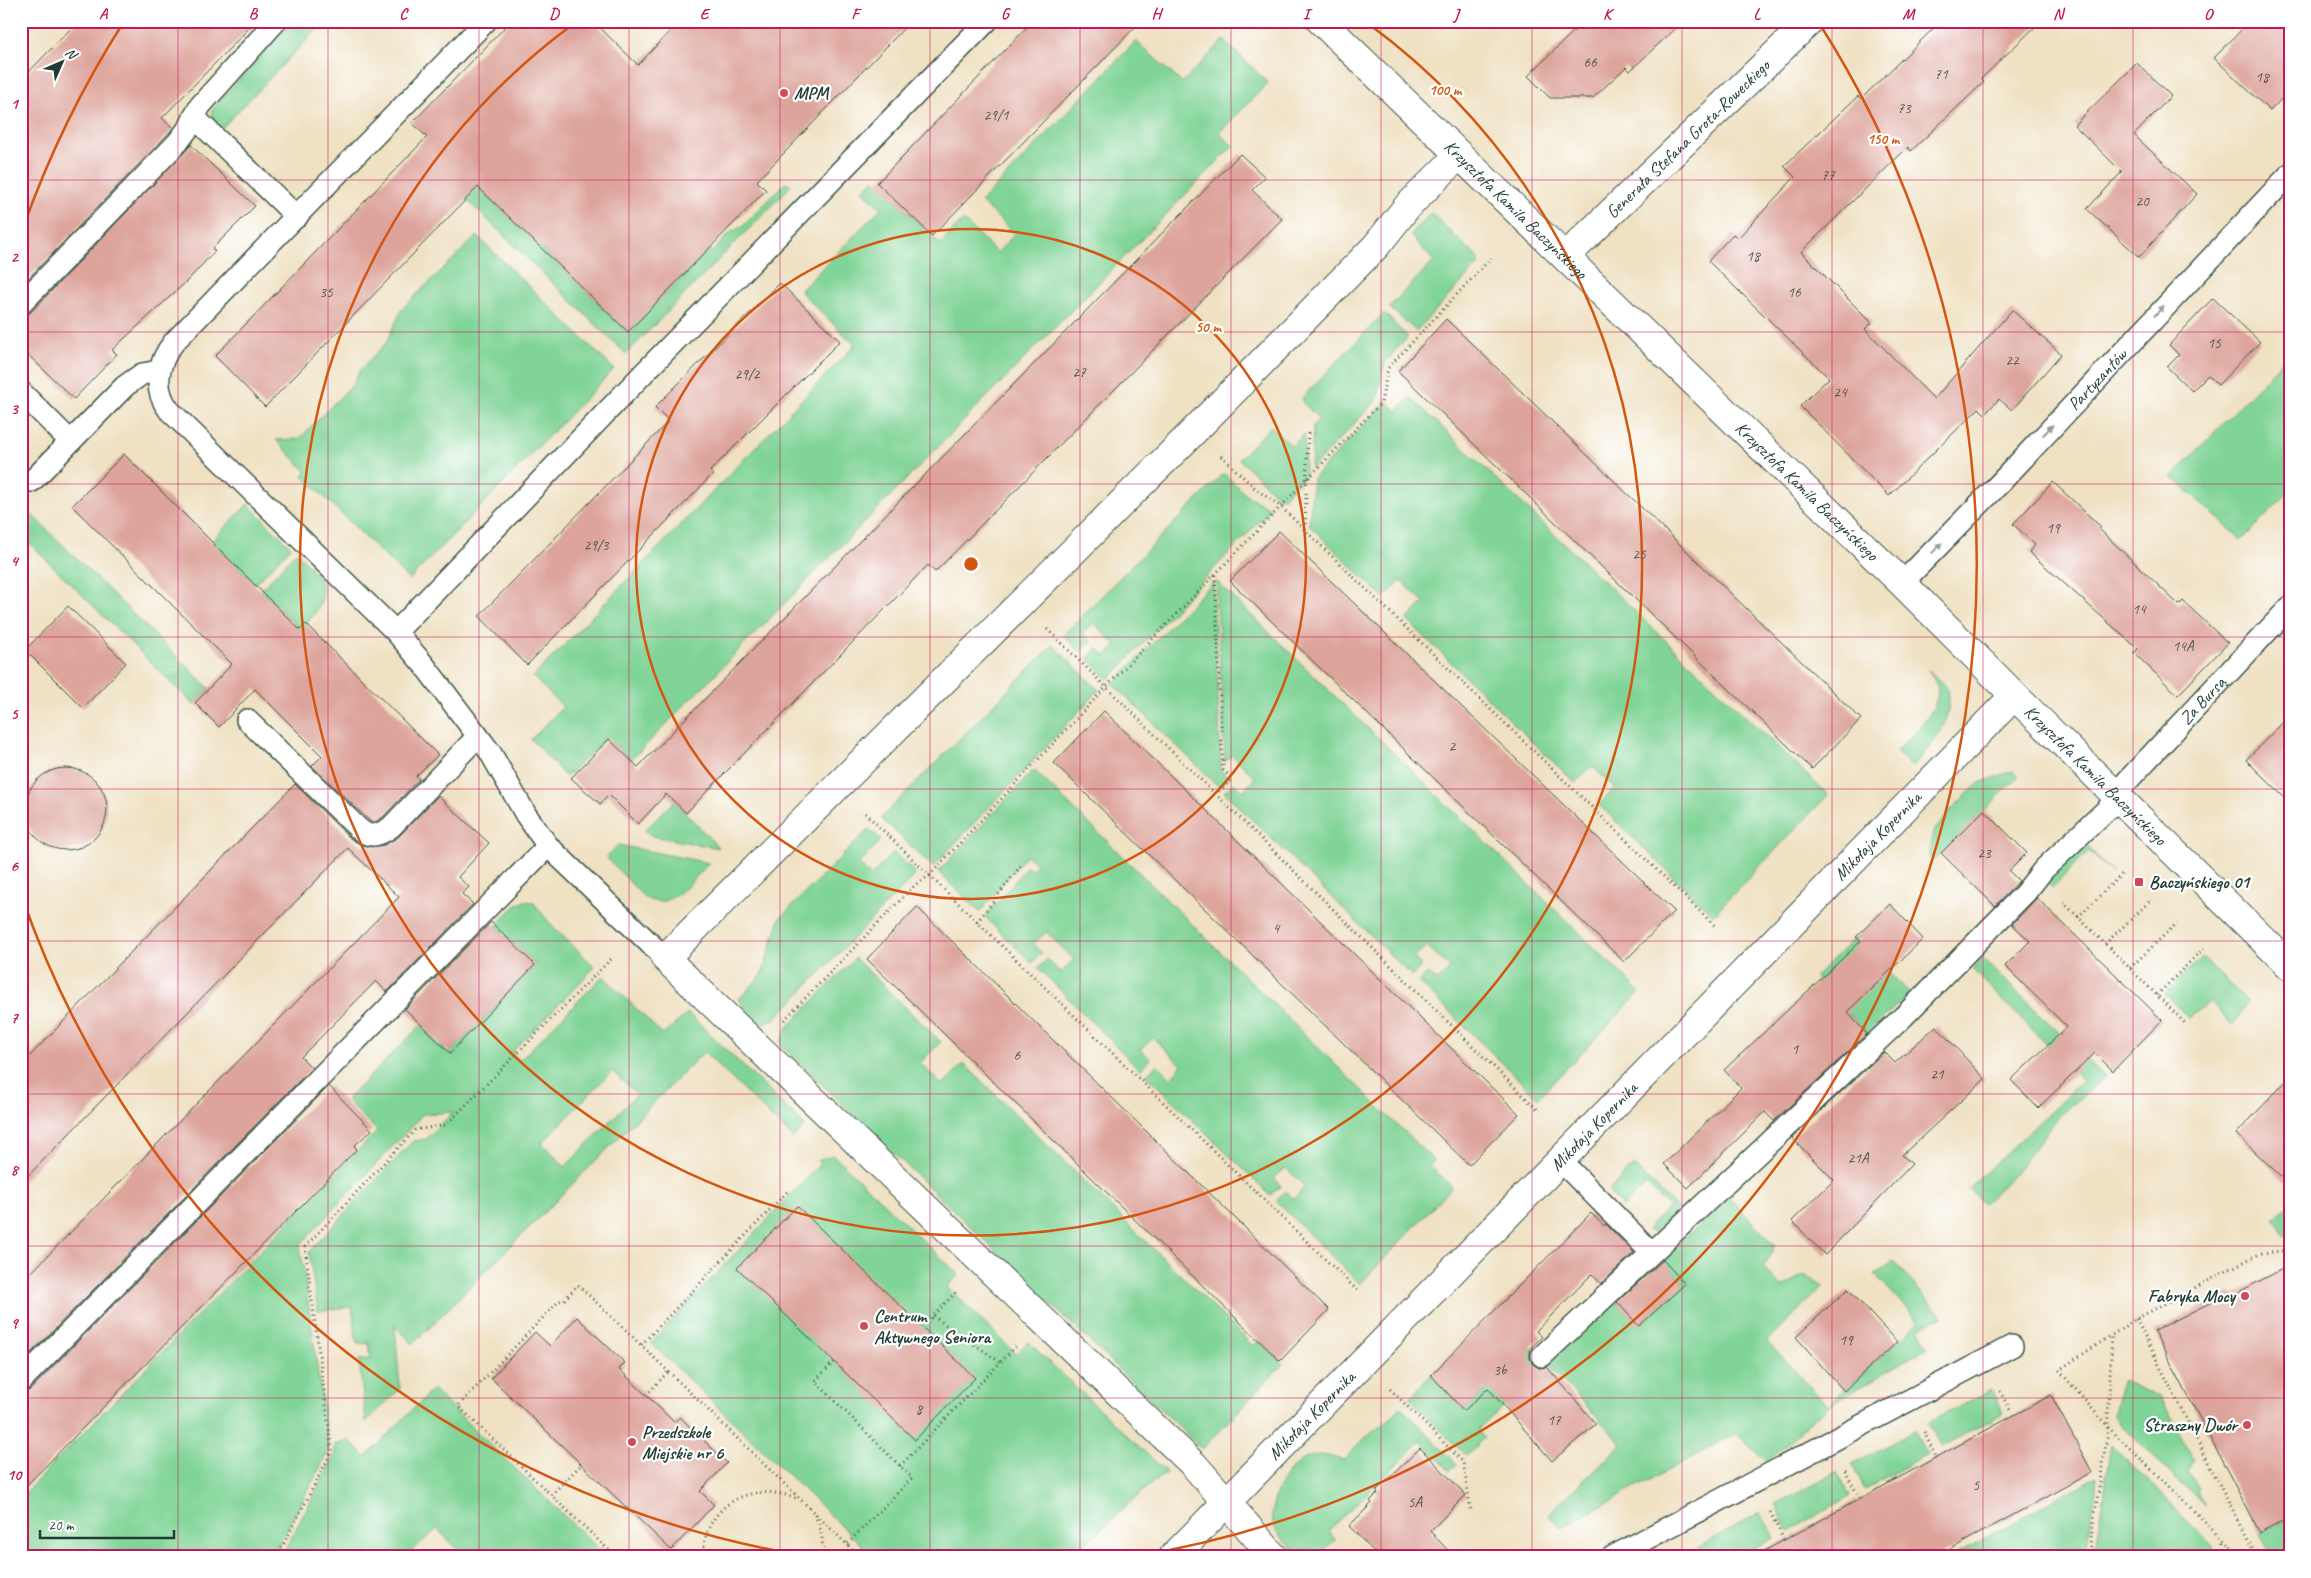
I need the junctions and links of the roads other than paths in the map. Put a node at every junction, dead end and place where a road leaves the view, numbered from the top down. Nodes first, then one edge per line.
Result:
1 (276, 21) edge
2 (486, 21) edge
3 (987, 21) edge
4 (1321, 21) edge
5 (1810, 21) edge
6 (194, 117) junction
7 (1459, 154) junction
8 (2290, 174) edge
9 (297, 216) junction
10 (1566, 256) junction
11 (21, 304) edge
12 (159, 371) junction
13 (21, 392) edge
14 (70, 441) junction
15 (32, 481) dead end
16 (1902, 583) junction
17 (2290, 608) edge
18 (396, 632) junction
19 (2014, 696) junction
20 (247, 720) dead end
21 (478, 736) junction
22 (2117, 796) junction
23 (548, 846) junction
24 (665, 958) junction
25 (2290, 966) edge
26 (1560, 1160) junction
27 (1651, 1252) junction
28 (2012, 1346) dead end
29 (1542, 1356) dead end
30 (21, 1381) edge
31 (1226, 1502) junction
32 (1173, 1557) edge
33 (1274, 1557) edge
34 (1612, 1557) edge

1 - 6 lane
2 - 9 lane
3 - 18 lane
4 - 7 street, Krzysztofa Kamila Baczyńskiego
5 - 10 street, Generała Stefana Grota-Roweckiego
6 - 9 lane
6 - 11 lane
7 - 10 street, Krzysztofa Kamila Baczyńskiego
7 - 24 street
16 -> 8 lane, Partyzantów
9 - 12 lane
10 - 16 street, Krzysztofa Kamila Baczyńskiego
12 - 14 lane
12 - 18 lane
13 - 14 lane
14 - 15 lane
16 - 19 street, Krzysztofa Kamila Baczyńskiego
17 - 22 lane, Za Bursą
18 - 21 lane
19 - 22 street, Krzysztofa Kamila Baczyńskiego
19 - 26 street, Mikołaja Kopernika
20 - 21 lane
21 - 23 lane
22 - 25 street, Krzysztofa Kamila Baczyńskiego
22 - 27 lane, Za Bursą
23 - 24 lane
23 - 30 lane
24 - 31 street
26 - 27 lane
26 - 31 street, Mikołaja Kopernika
27 - 29 lane, Za Bursą
28 - 34 lane
31 - 32 street, Mikołaja Kopernika
31 - 33 street

